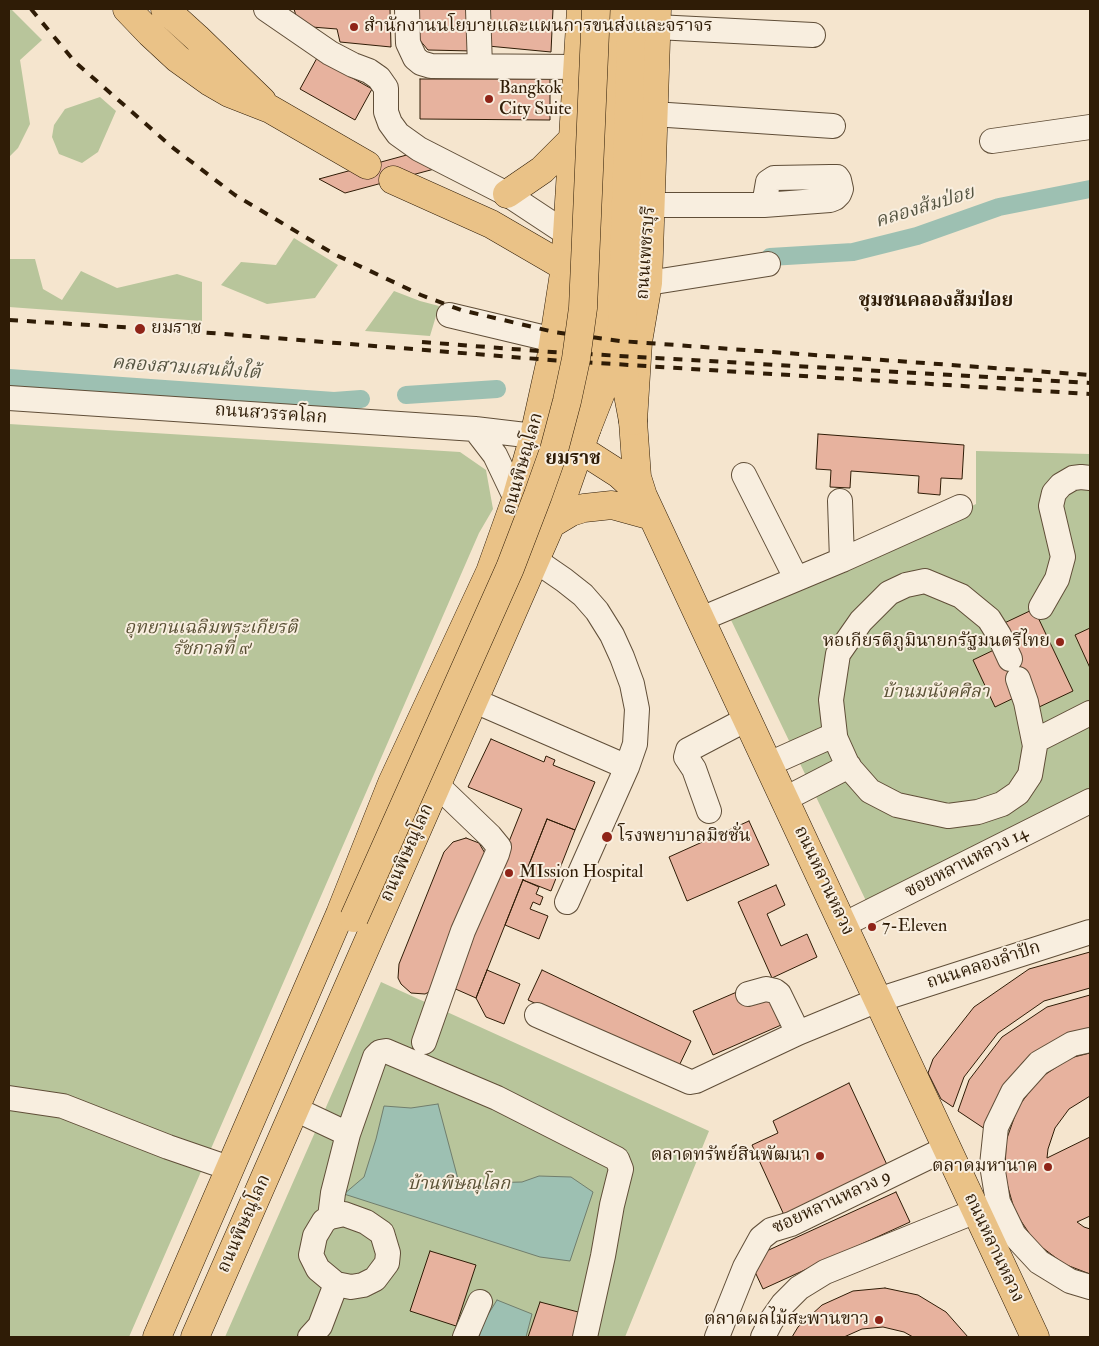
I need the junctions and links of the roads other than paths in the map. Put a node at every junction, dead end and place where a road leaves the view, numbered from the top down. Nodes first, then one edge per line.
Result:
1 (127, 9) edge
2 (165, 9) edge
3 (266, 9) edge
4 (406, 9) edge
5 (478, 9) edge
6 (581, 9) edge
7 (596, 9) edge
8 (616, 9) edge
9 (632, 9) edge
10 (656, 18) edge
11 (813, 35) dead end
12 (480, 66) junction
13 (578, 67) junction
14 (270, 109) junction
15 (653, 114) junction
16 (833, 126) dead end
17 (1090, 127) edge
18 (574, 138) junction
19 (992, 141) dead end
20 (367, 166) dead end
21 (393, 180) dead end
22 (507, 194) junction
23 (651, 205) junction
24 (764, 205) dead end
25 (566, 233) junction
26 (768, 264) dead end
27 (565, 267) junction
28 (604, 269) junction
29 (648, 283) junction
30 (449, 316) dead end
31 (619, 347) junction
32 (551, 355) junction
33 (9, 398) edge
34 (633, 422) junction
35 (475, 429) junction
36 (534, 436) junction
37 (583, 439) junction
38 (744, 475) dead end
39 (1090, 478) edge
40 (516, 499) junction
41 (840, 502) dead end
42 (648, 506) junction
43 (960, 506) dead end
44 (551, 524) junction
45 (535, 560) junction
46 (842, 560) junction
47 (796, 578) junction
48 (1041, 607) dead end
49 (701, 619) junction
50 (474, 701) junction
51 (1090, 713) edge
52 (747, 719) junction
53 (834, 736) junction
54 (1035, 740) junction
55 (769, 764) junction
56 (849, 766) junction
57 (626, 767) junction
58 (438, 786) junction
59 (785, 799) junction
60 (1090, 801) edge
61 (709, 811) dead end
62 (567, 902) dead end
63 (843, 925) junction
64 (1090, 932) edge
65 (748, 994) dead end
66 (878, 1000) junction
67 (537, 1015) dead end
68 (798, 1033) junction
69 (1090, 1040) edge
70 (424, 1042) dead end
71 (9, 1098) edge
72 (260, 1098) junction
73 (295, 1109) junction
74 (348, 1134) junction
75 (947, 1148) junction
76 (992, 1165) junction
77 (229, 1168) junction
78 (961, 1179) junction
79 (976, 1211) junction
80 (330, 1217) junction
81 (336, 1284) junction
82 (1090, 1286) edge
83 (480, 1302) dead end
84 (157, 1337) edge
85 (195, 1337) edge
86 (310, 1337) edge
87 (465, 1337) edge
88 (585, 1337) edge
89 (717, 1337) edge
90 (763, 1337) edge
91 (1035, 1337) edge

1 - 14 main road
2 - 14 main road
3 - 22 street
4 - 12 street
5 - 12 street
6 - 13 main road
7 - 72 main road, bridge
8 - 28 main road
9 - 31 main road
10 - 11 street
10 - 15 main road, ถนนเพชรบุรี
12 - 13 street
13 - 18 main road
14 - 20 main road
15 - 16 street
15 - 23 main road, ถนนเพชรบุรี
17 - 19 street
18 - 22 main road
18 - 25 main road
21 - 27 main road
22 - 25 street
23 - 24 street
23 - 29 main road, ถนนเพชรบุรี
25 - 27 main road
26 - 29 street
27 - 28 main road
27 - 32 main road
28 - 37 main road, ถนนพิษณุโลก
29 - 34 main road, ถนนเพชรบุรี
30 - 32 street
31 - 34 main road
31 - 37 main road
32 - 36 main road, ถนนพิษณุโลก
32 - 37 main road
33 - 35 street, ถนนสวรรคโลก
34 - 42 main road, ถนนเพชรบุรี
35 - 36 street, ถนนสวรรคโลก
35 - 40 street
36 - 37 main road, ถนนหลานหลวง
36 - 40 main road, ถนนพิษณุโลก
37 - 42 main road, ถนนหลานหลวง
37 - 44 main road, ถนนพิษณุโลก
38 - 47 street
39 - 48 street
40 - 72 main road, ถนนพิษณุโลก
41 - 46 street
42 - 44 main road
42 - 49 main road, ถนนหลานหลวง
43 - 46 street
44 - 45 main road, ถนนพิษณุโลก
45 - 50 main road, ถนนพิษณุโลก
45 - 57 street
46 - 47 street
47 - 49 street
49 - 52 main road, ถนนหลานหลวง
50 - 57 street
50 - 58 main road, ถนนพิษณุโลก
51 - 54 street
52 - 55 main road, ถนนหลานหลวง
52 - 61 street
53 - 54 street
53 - 55 street
53 - 56 street
54 - 56 street
55 - 59 main road, ถนนหลานหลวง
56 - 59 street
57 - 62 street
58 - 70 street
58 - 73 main road, ถนนพิษณุโลก
59 - 63 main road, ถนนหลานหลวง
60 - 63 street, ซอยหลานหลวง 14
63 - 66 main road, ถนนหลานหลวง
64 - 66 street, ถนนคลองลำปัก
65 - 68 street
66 - 68 street, ถนนคลองลำปัก
66 - 75 main road, ถนนหลานหลวง
67 - 68 street, ถนนคลองลำปัก
69 - 76 street
71 - 77 street
72 - 77 main road, ถนนพิษณุโลก
73 - 74 street
73 - 85 main road, ถนนพิษณุโลก
74 - 80 street
74 - 88 street
75 - 78 main road, ถนนหลานหลวง
75 - 89 street, ซอยหลานหลวง 9
76 - 78 street
76 - 82 street
77 - 84 main road, ถนนพิษณุโลก
78 - 79 main road, ถนนหลานหลวง
79 - 90 street
79 - 91 main road, ถนนหลานหลวง
80 - 81 street
80 - 81 street
81 - 86 street
83 - 87 street

